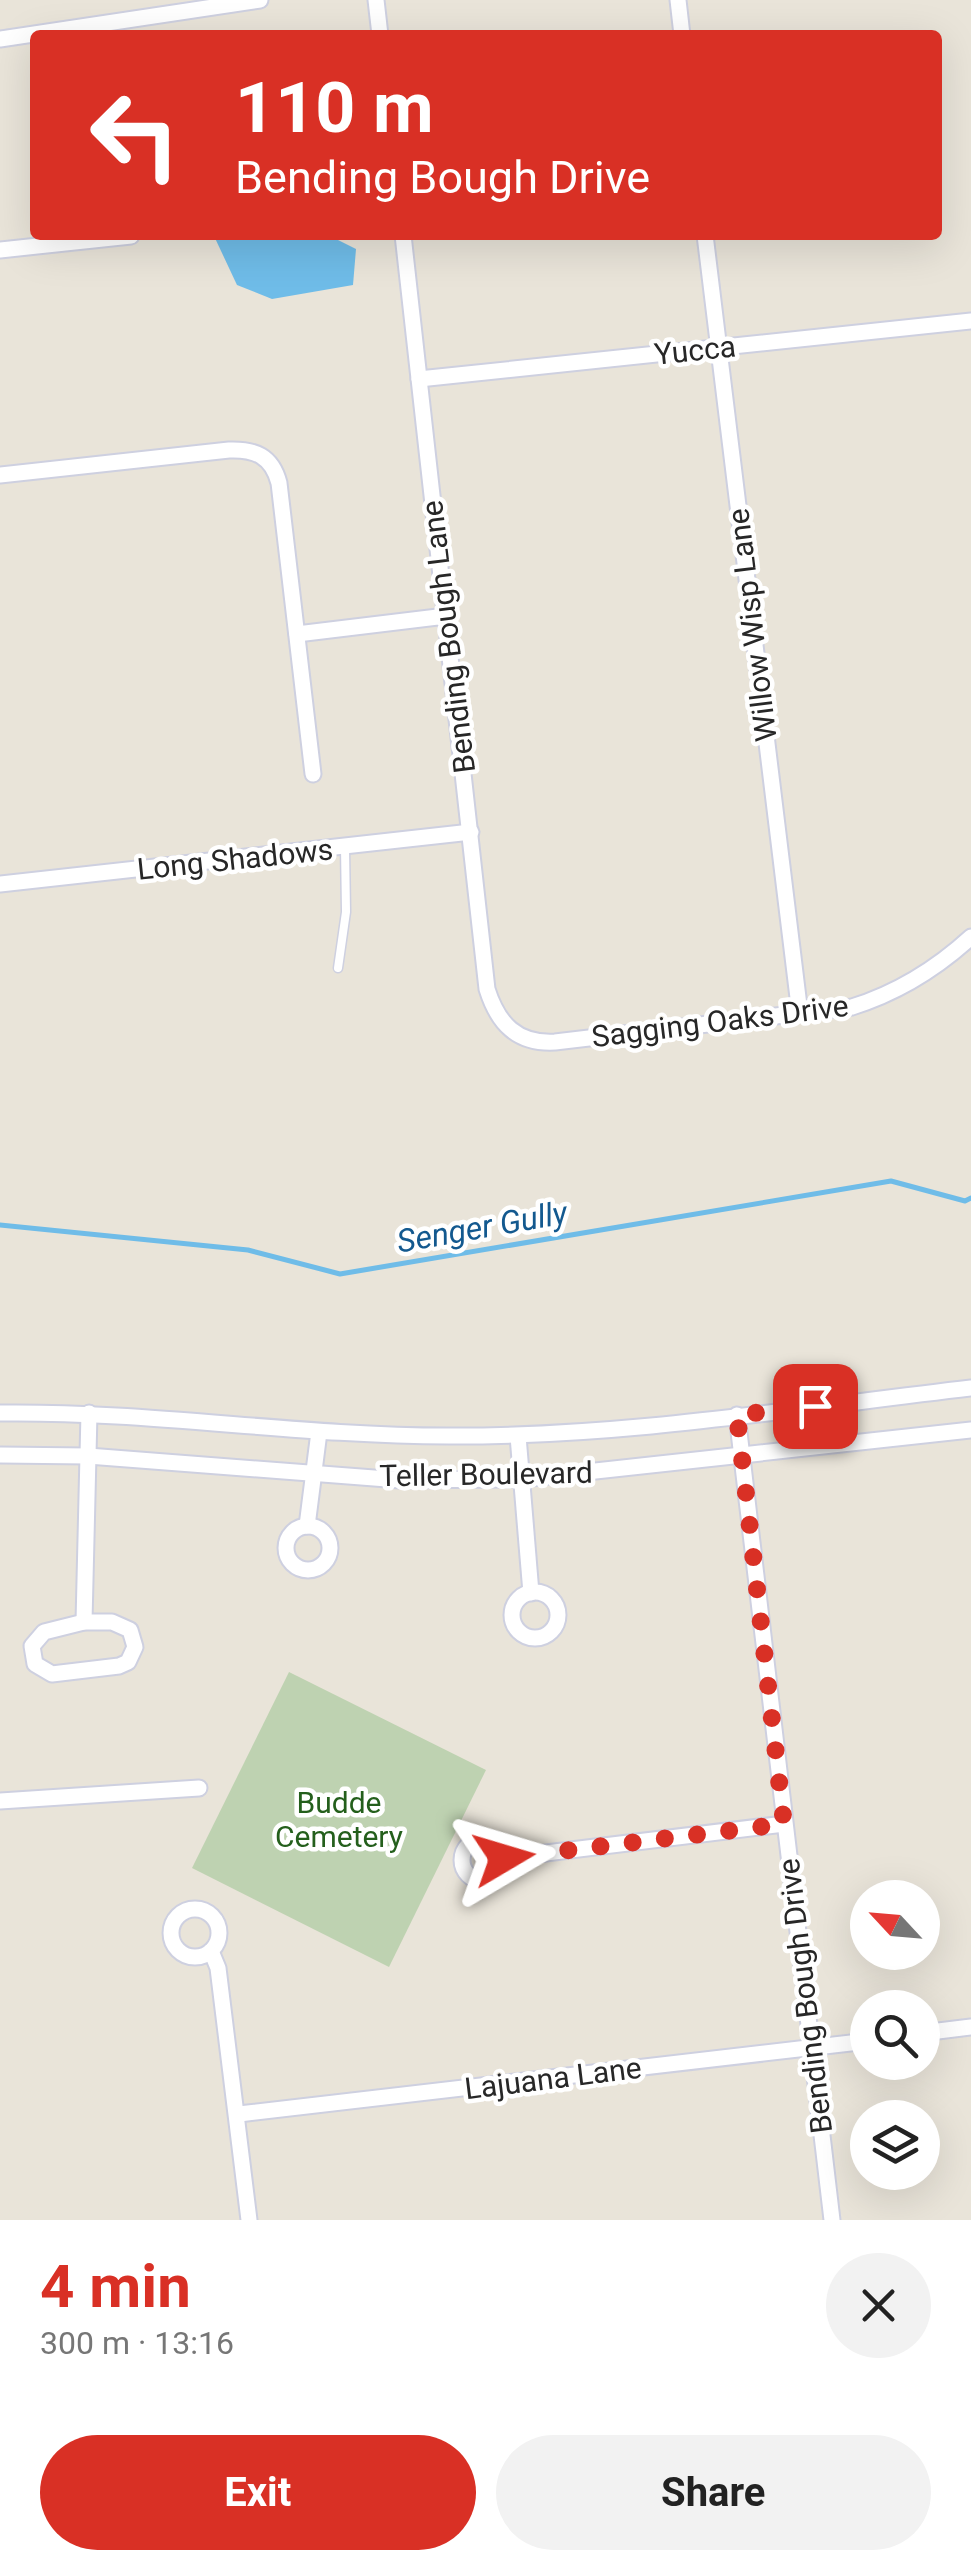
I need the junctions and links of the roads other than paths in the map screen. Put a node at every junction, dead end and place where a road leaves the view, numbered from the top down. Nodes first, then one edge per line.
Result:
1 (260, 0) edge
2 (376, 0) edge
3 (678, 0) edge
4 (65, 30) edge
5 (379, 30) edge
6 (681, 30) edge
7 (30, 35) edge
8 (0, 40) edge
9 (94, 240) edge
10 (403, 240) edge
11 (707, 240) edge
12 (0, 250) edge
13 (971, 321) edge
14 (718, 347) junction
15 (419, 379) junction
16 (0, 476) edge
17 (446, 616) junction
18 (296, 634) junction
19 (313, 774) dead end
20 (471, 832) junction
21 (346, 846) junction
22 (0, 884) edge
23 (971, 937) edge
24 (338, 968) dead end
25 (800, 1014) junction
26 (510, 1032) joint
27 (971, 1388) edge
28 (0, 1413) edge
29 (89, 1413) junction
30 (737, 1415) junction
31 (971, 1430) edge
32 (319, 1432) junction
33 (518, 1436) junction
34 (0, 1455) edge
35 (88, 1456) junction
36 (742, 1456) junction
37 (314, 1474) junction
38 (522, 1479) junction
39 (307, 1526) dead end
40 (531, 1593) dead end
41 (84, 1622) junction
42 (199, 1788) dead end
43 (0, 1801) edge
44 (784, 1824) junction
45 (504, 1858) dead end
46 (211, 1952) dead end
47 (971, 2027) edge
48 (940, 2031) edge
49 (850, 2043) edge
50 (812, 2048) junction
51 (238, 2114) junction
52 (249, 2220) edge
53 (832, 2220) edge

1 - 4 street
2 - 5 street
3 - 6 street
7 - 8 street
9 - 12 street
10 - 15 street, Bending Bough Lane
11 - 14 street, Willow Wisp Lane
13 - 14 street, Yucca
14 - 15 street, Yucca
14 - 25 street, Willow Wisp Lane
15 - 17 street, Bending Bough Lane
16 - 18 street
17 - 18 street
17 - 20 street, Bending Bough Lane
18 - 19 street
20 - 21 street, Long Shadows
20 - 26 street, Bending Bough Lane
21 - 22 street, Long Shadows
21 - 24 lane
23 - 25 street, Sagging Oaks Drive
25 - 26 street, Sagging Oaks Drive
27 - 30 street, Teller Boulevard
28 - 29 street, Teller Boulevard
29 - 32 street, Teller Boulevard
29 - 35 street
30 - 33 street, Teller Boulevard
30 - 36 street, Bending Bough Drive
31 - 36 street, Teller Boulevard
32 - 33 street, Teller Boulevard
32 - 37 street
33 - 38 street
34 - 35 street, Teller Boulevard
35 - 37 street, Teller Boulevard
35 - 41 street
36 - 38 street, Teller Boulevard
36 - 44 street, Bending Bough Drive
37 - 38 street, Teller Boulevard
37 - 39 street
38 - 40 street
41 - 41 street
42 - 43 street
44 - 45 street
44 - 50 street, Bending Bough Drive
46 - 51 street
47 - 48 street
49 - 50 street, Lajuana Lane
50 - 51 street, Lajuana Lane
50 - 53 street, Bending Bough Drive
51 - 52 street

